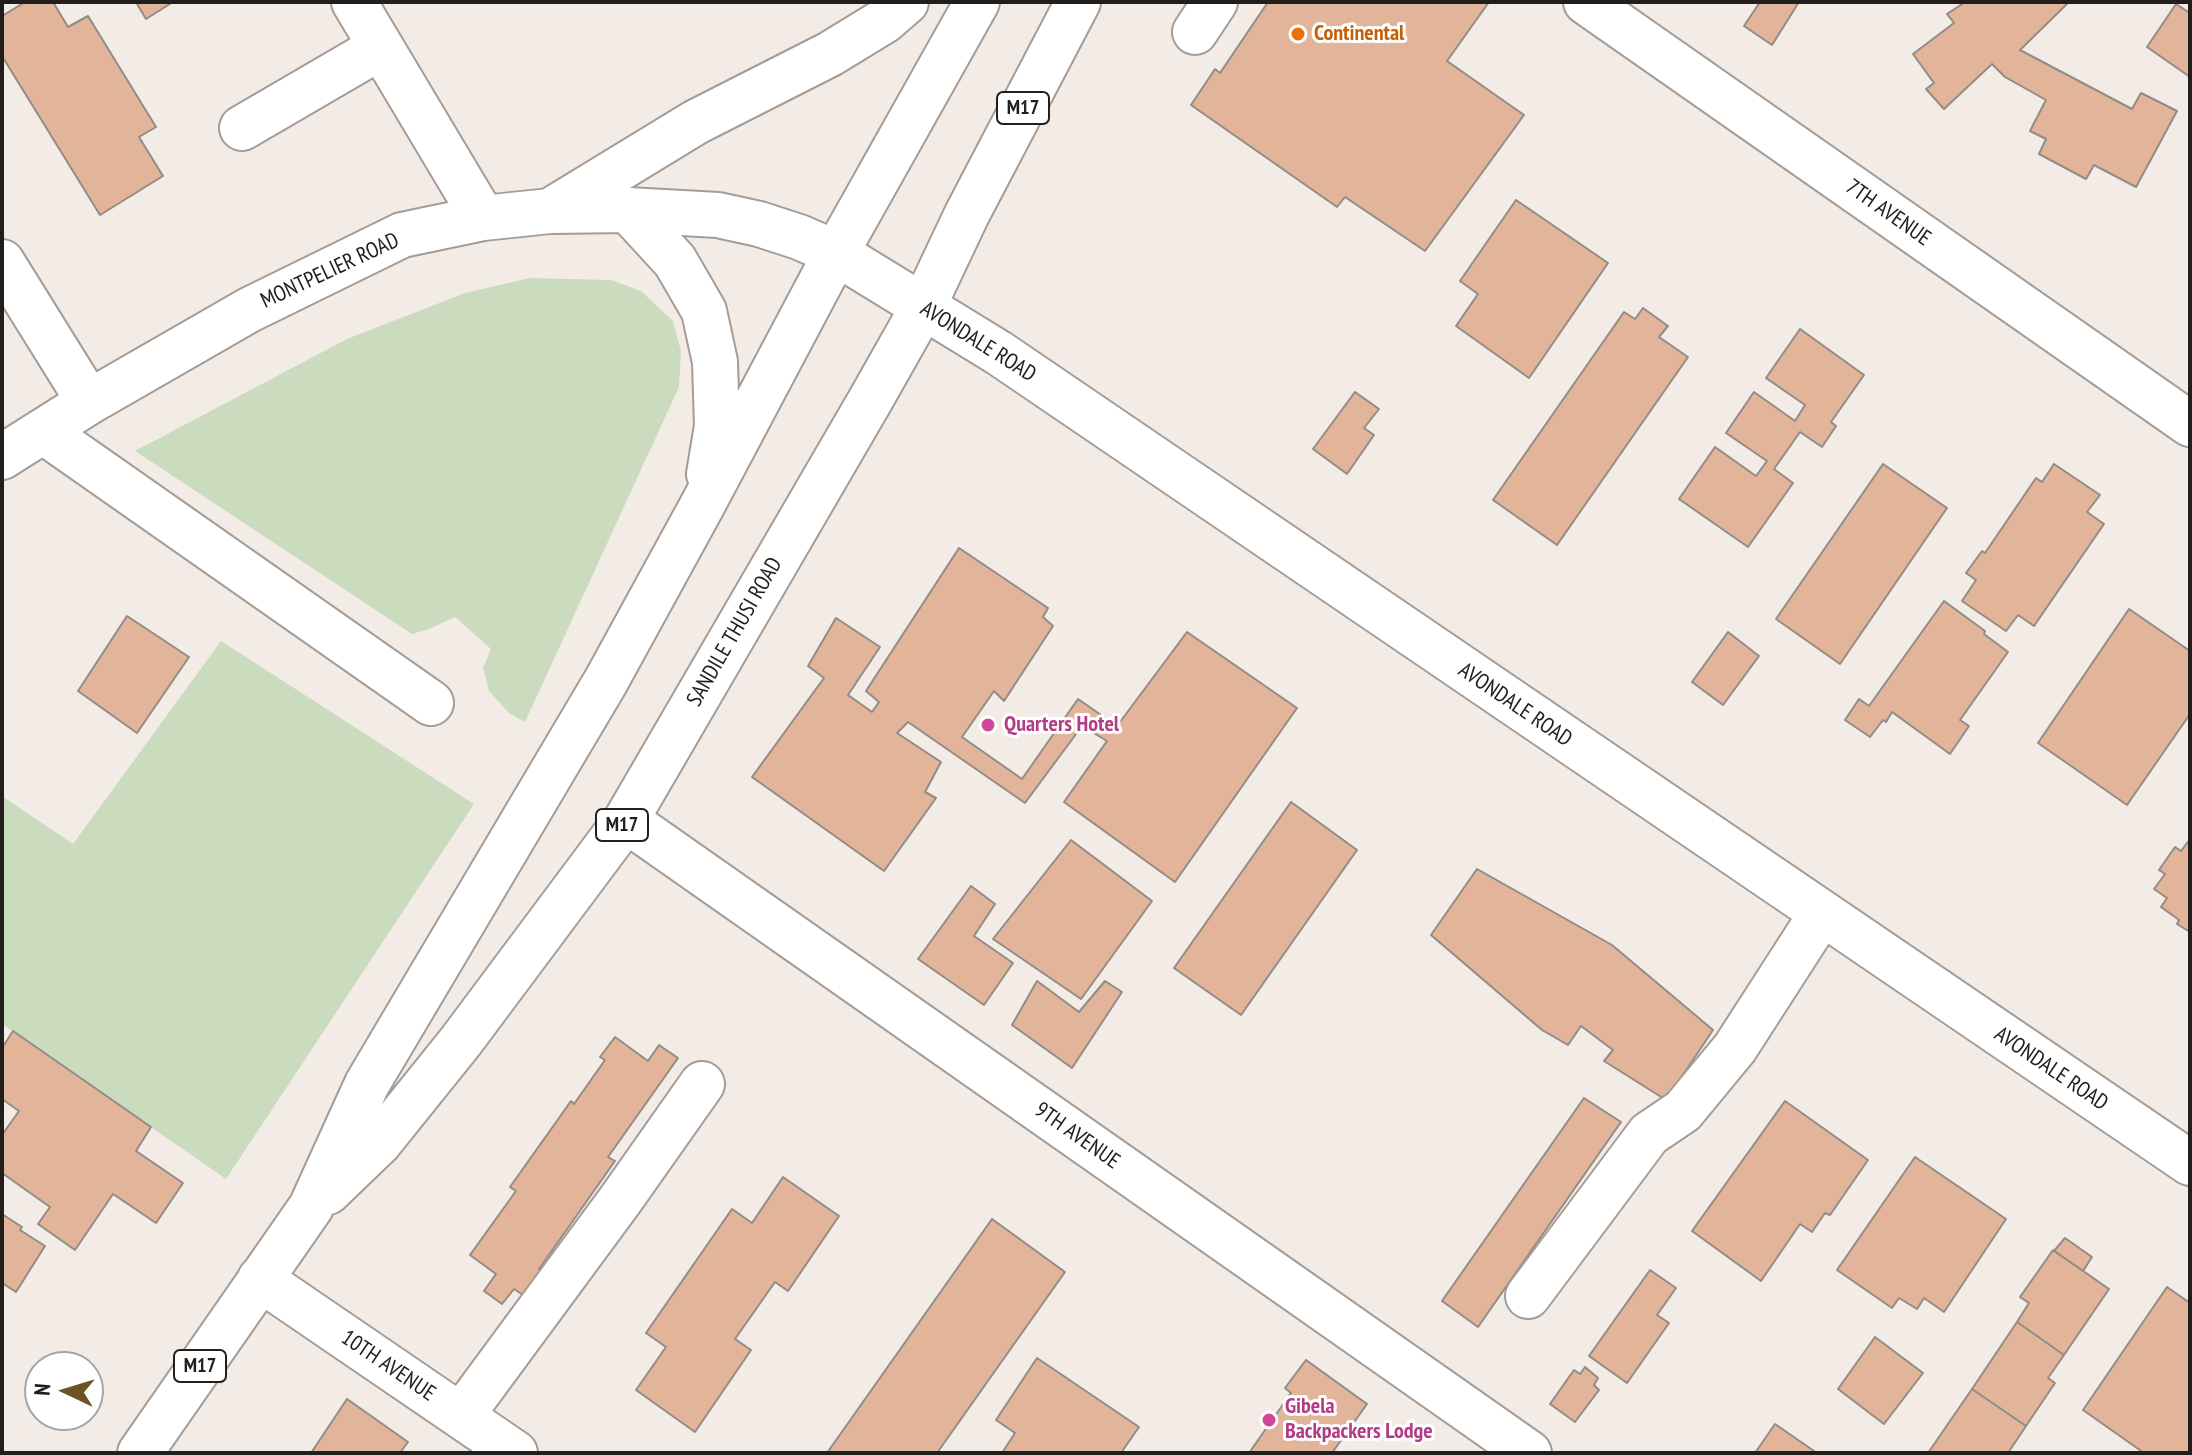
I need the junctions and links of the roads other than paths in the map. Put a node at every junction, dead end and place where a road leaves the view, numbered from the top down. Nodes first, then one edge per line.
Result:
1 (354, 2) edge
2 (906, 2) edge
3 (977, 2) edge
4 (1078, 2) edge
5 (1586, 2) edge
6 (381, 47) junction
7 (242, 128) dead end
8 (628, 210) junction
9 (550, 211) junction
10 (483, 218) junction
11 (836, 253) junction
12 (2, 262) edge
13 (923, 307) junction
14 (89, 402) junction
15 (2190, 424) edge
16 (44, 432) junction
17 (2, 457) edge
18 (703, 504) junction
19 (431, 703) dead end
20 (626, 820) junction
21 (1822, 913) junction
22 (702, 1084) dead end
23 (2190, 1163) edge
24 (311, 1207) junction
25 (260, 1279) junction
26 (1528, 1296) dead end
27 (461, 1416) junction
28 (140, 1453) edge
29 (515, 1453) edge
30 (1529, 1453) edge

1 - 6 street
2 - 9 street
3 - 11 street, SANDILE THUSI ROAD / M17
4 - 13 street, SANDILE THUSI ROAD / M17
5 - 15 street, 7TH AVENUE
6 - 7 street
6 - 10 street
8 - 9 street, MONTPELIER ROAD
8 - 11 street, MONTPELIER ROAD
8 - 18 street
9 - 10 street, MONTPELIER ROAD
10 - 14 street, MONTPELIER ROAD
11 - 13 street, AVONDALE ROAD
11 - 18 street, SANDILE THUSI ROAD / M17
12 - 14 street
13 - 20 street, SANDILE THUSI ROAD / M17
13 - 21 street, AVONDALE ROAD
14 - 16 street, MONTPELIER ROAD
16 - 17 street, MONTPELIER ROAD
16 - 19 street
18 - 24 street, SANDILE THUSI ROAD / M17
20 - 24 street, SANDILE THUSI ROAD / M17
20 - 30 street, 9TH AVENUE
21 - 23 street, AVONDALE ROAD
21 - 26 street
22 - 27 street
24 - 25 street, SANDILE THUSI ROAD / M17
25 - 27 street, 10TH AVENUE
25 - 28 street, SANDILE THUSI ROAD / M17
27 - 29 street, 10TH AVENUE

